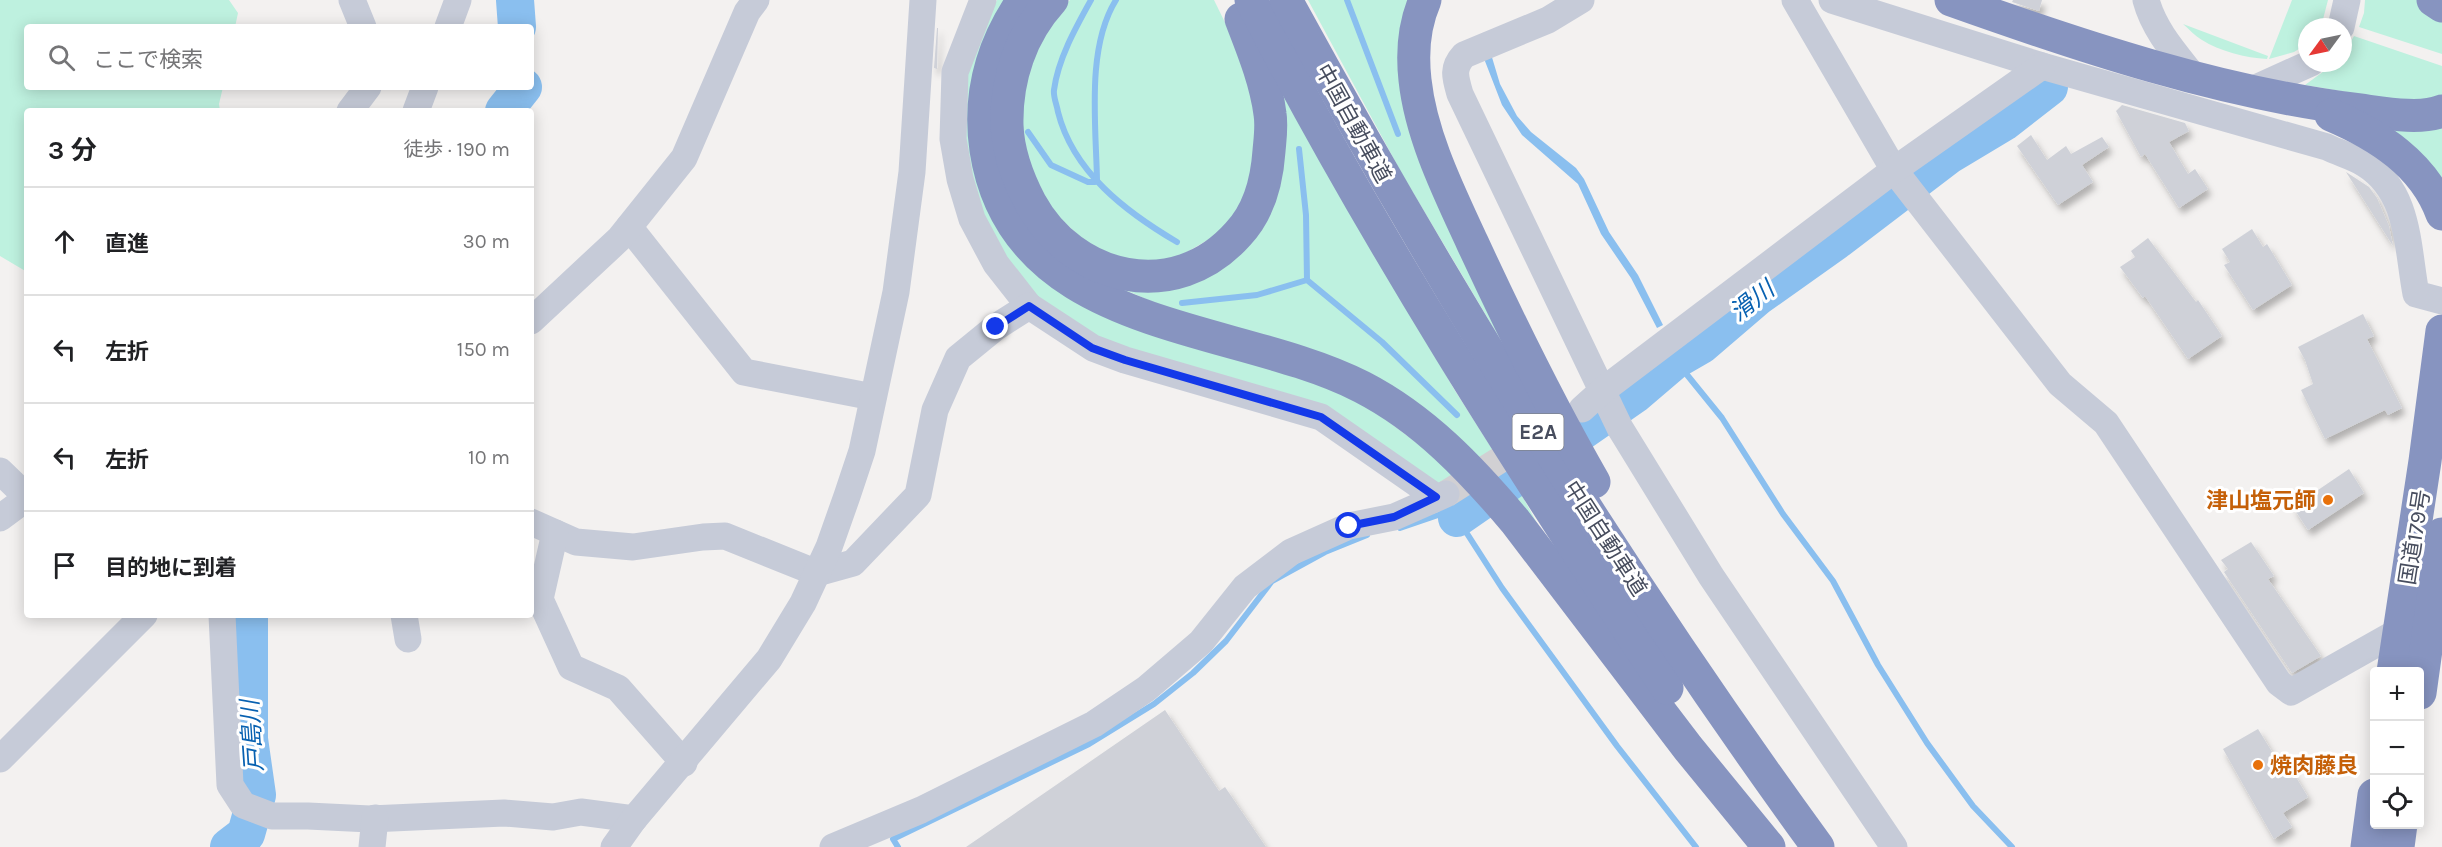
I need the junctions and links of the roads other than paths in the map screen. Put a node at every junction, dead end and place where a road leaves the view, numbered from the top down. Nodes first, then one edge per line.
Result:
1 (352, 0) edge
2 (458, 0) edge
3 (756, 0) edge
4 (923, 0) edge
5 (983, 0) edge
6 (1023, 0) edge
7 (1052, 0) edge
8 (1233, 0) edge
9 (1251, 0) edge
10 (1286, 0) edge
11 (1425, 0) edge
12 (1581, 0) edge
13 (1795, 0) edge
14 (1832, 0) edge
15 (1951, 0) edge
16 (2146, 0) edge
17 (2347, 0) edge
18 (2433, 0) edge
19 (2442, 6) edge
20 (2343, 18) edge
21 (362, 24) edge
22 (449, 24) edge
23 (2042, 66) junction
24 (2298, 69) edge
25 (2194, 77) junction
26 (366, 90) edge
27 (424, 90) edge
28 (2249, 91) junction
29 (2304, 103) junction
30 (352, 108) edge
31 (417, 108) edge
32 (2442, 111) edge
33 (1894, 170) junction
34 (2442, 214) edge
35 (629, 227) junction
36 (2442, 302) edge
37 (1029, 306) junction
38 (534, 318) edge
39 (2442, 331) edge
40 (1602, 391) junction
41 (873, 398) junction
42 (1582, 409) dead end
43 (0, 471) edge
44 (24, 495) edge
45 (24, 500) edge
46 (0, 518) edge
47 (534, 523) edge
48 (555, 533) junction
49 (2442, 534) edge
50 (817, 573) junction
51 (2429, 574) edge
52 (141, 618) edge
53 (222, 618) edge
54 (2414, 631) junction
55 (2396, 667) edge
56 (2417, 667) edge
57 (1717, 706) junction
58 (0, 759) edge
59 (684, 763) junction
60 (375, 818) junction
61 (2370, 825) edge
62 (2400, 829) edge
63 (629, 837) edge
64 (872, 840) edge
65 (372, 847) edge
66 (833, 847) edge
67 (1769, 847) edge
68 (1779, 847) edge
69 (1818, 847) edge
70 (1894, 847) edge
71 (2367, 847) edge
72 (2398, 847) edge

1 - 21 street
2 - 22 street
3 - 35 street
4 - 41 street
5 - 37 street
6 - 67 highway
7 - 8 highway
9 - 68 highway, 中国自動車道 / E2A
10 - 57 highway, 中国自動車道 / E2A
11 - 57 highway
12 - 40 street
13 - 33 street
14 - 23 street
15 - 25 highway
16 - 25 street
17 - 20 street
18 - 19 highway
23 - 33 street
23 - 36 street
24 - 28 street
25 - 28 highway
26 - 30 street
27 - 31 street
28 - 29 highway
29 - 32 highway
29 - 34 highway
33 - 40 street
33 - 54 street
35 - 38 street
35 - 41 street
37 - 50 street
37 - 64 street
39 - 51 highway, 国道179号
40 - 42 street
40 - 70 street
41 - 50 street
43 - 44 street
45 - 46 street
47 - 48 street
48 - 50 street
48 - 59 street
49 - 51 highway, 国道179号
50 - 59 street
51 - 54 highway, 国道179号
52 - 58 street
53 - 60 street
54 - 55 highway, 国道179号
54 - 56 highway, 国道179号
57 - 69 highway, 中国自動車道 / E2A
59 - 63 street
60 - 63 street
60 - 65 street
61 - 71 highway
62 - 72 highway
64 - 66 street

